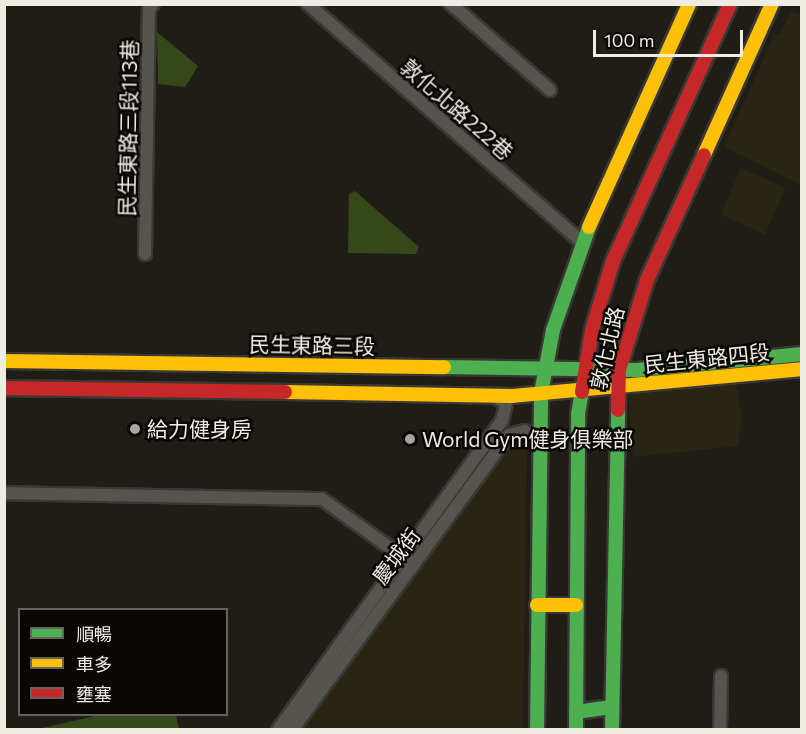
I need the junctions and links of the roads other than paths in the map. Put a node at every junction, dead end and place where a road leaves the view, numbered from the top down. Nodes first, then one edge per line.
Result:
1 (153, 4) edge
2 (308, 4) edge
3 (451, 4) edge
4 (689, 4) edge
5 (730, 4) edge
6 (772, 4) edge
7 (550, 90) dead end
8 (582, 242) junction
9 (145, 255) dead end
10 (801, 354) edge
11 (4, 361) edge
12 (546, 369) junction
13 (801, 369) edge
14 (584, 370) junction
15 (619, 370) junction
16 (4, 388) edge
17 (616, 388) junction
18 (580, 390) junction
19 (541, 393) junction
20 (489, 395) junction
21 (523, 395) junction
22 (507, 413) junction
23 (538, 444) junction
24 (4, 493) edge
25 (403, 557) junction
26 (414, 565) junction
27 (537, 605) junction
28 (576, 605) junction
29 (721, 676) dead end
30 (612, 707) junction
31 (576, 712) junction
32 (278, 729) edge
33 (292, 729) edge
34 (537, 729) edge
35 (576, 729) edge
36 (612, 729) edge
37 (720, 729) edge

1 - 9 street, 民生東路三段113巷
2 - 8 street, 敦化北路222巷
3 - 7 street
4 - 8 main road
5 - 14 main road, 敦化北路
6 - 15 main road, 敦化北路
8 - 12 main road
10 - 15 main road, 民生東路四段
11 - 12 main road, 民生東路三段
12 - 14 main road, 民生東路三段
12 - 19 main road
12 - 21 street, 慶城街
13 - 17 main road, 民生東路四段
14 - 15 main road, 民生東路三段
14 - 18 main road, 敦化北路
15 - 17 main road, 敦化北路
16 - 20 main road
17 - 18 main road
17 - 30 main road, 敦化北路
18 - 19 main road
18 - 28 main road, 敦化北路
19 - 21 main road
19 - 23 main road
20 - 21 main road
20 - 22 street
21 - 22 street, 慶城街
22 - 25 street, 慶城街
23 - 26 street, 慶城街
23 - 27 main road
24 - 25 street
25 - 26 street
25 - 32 street, 慶城街
26 - 33 street, 慶城街
27 - 28 main road
27 - 34 main road
28 - 31 main road, 敦化北路
29 - 37 street
30 - 31 main road
30 - 36 main road, 敦化北路
31 - 35 main road, 敦化北路

